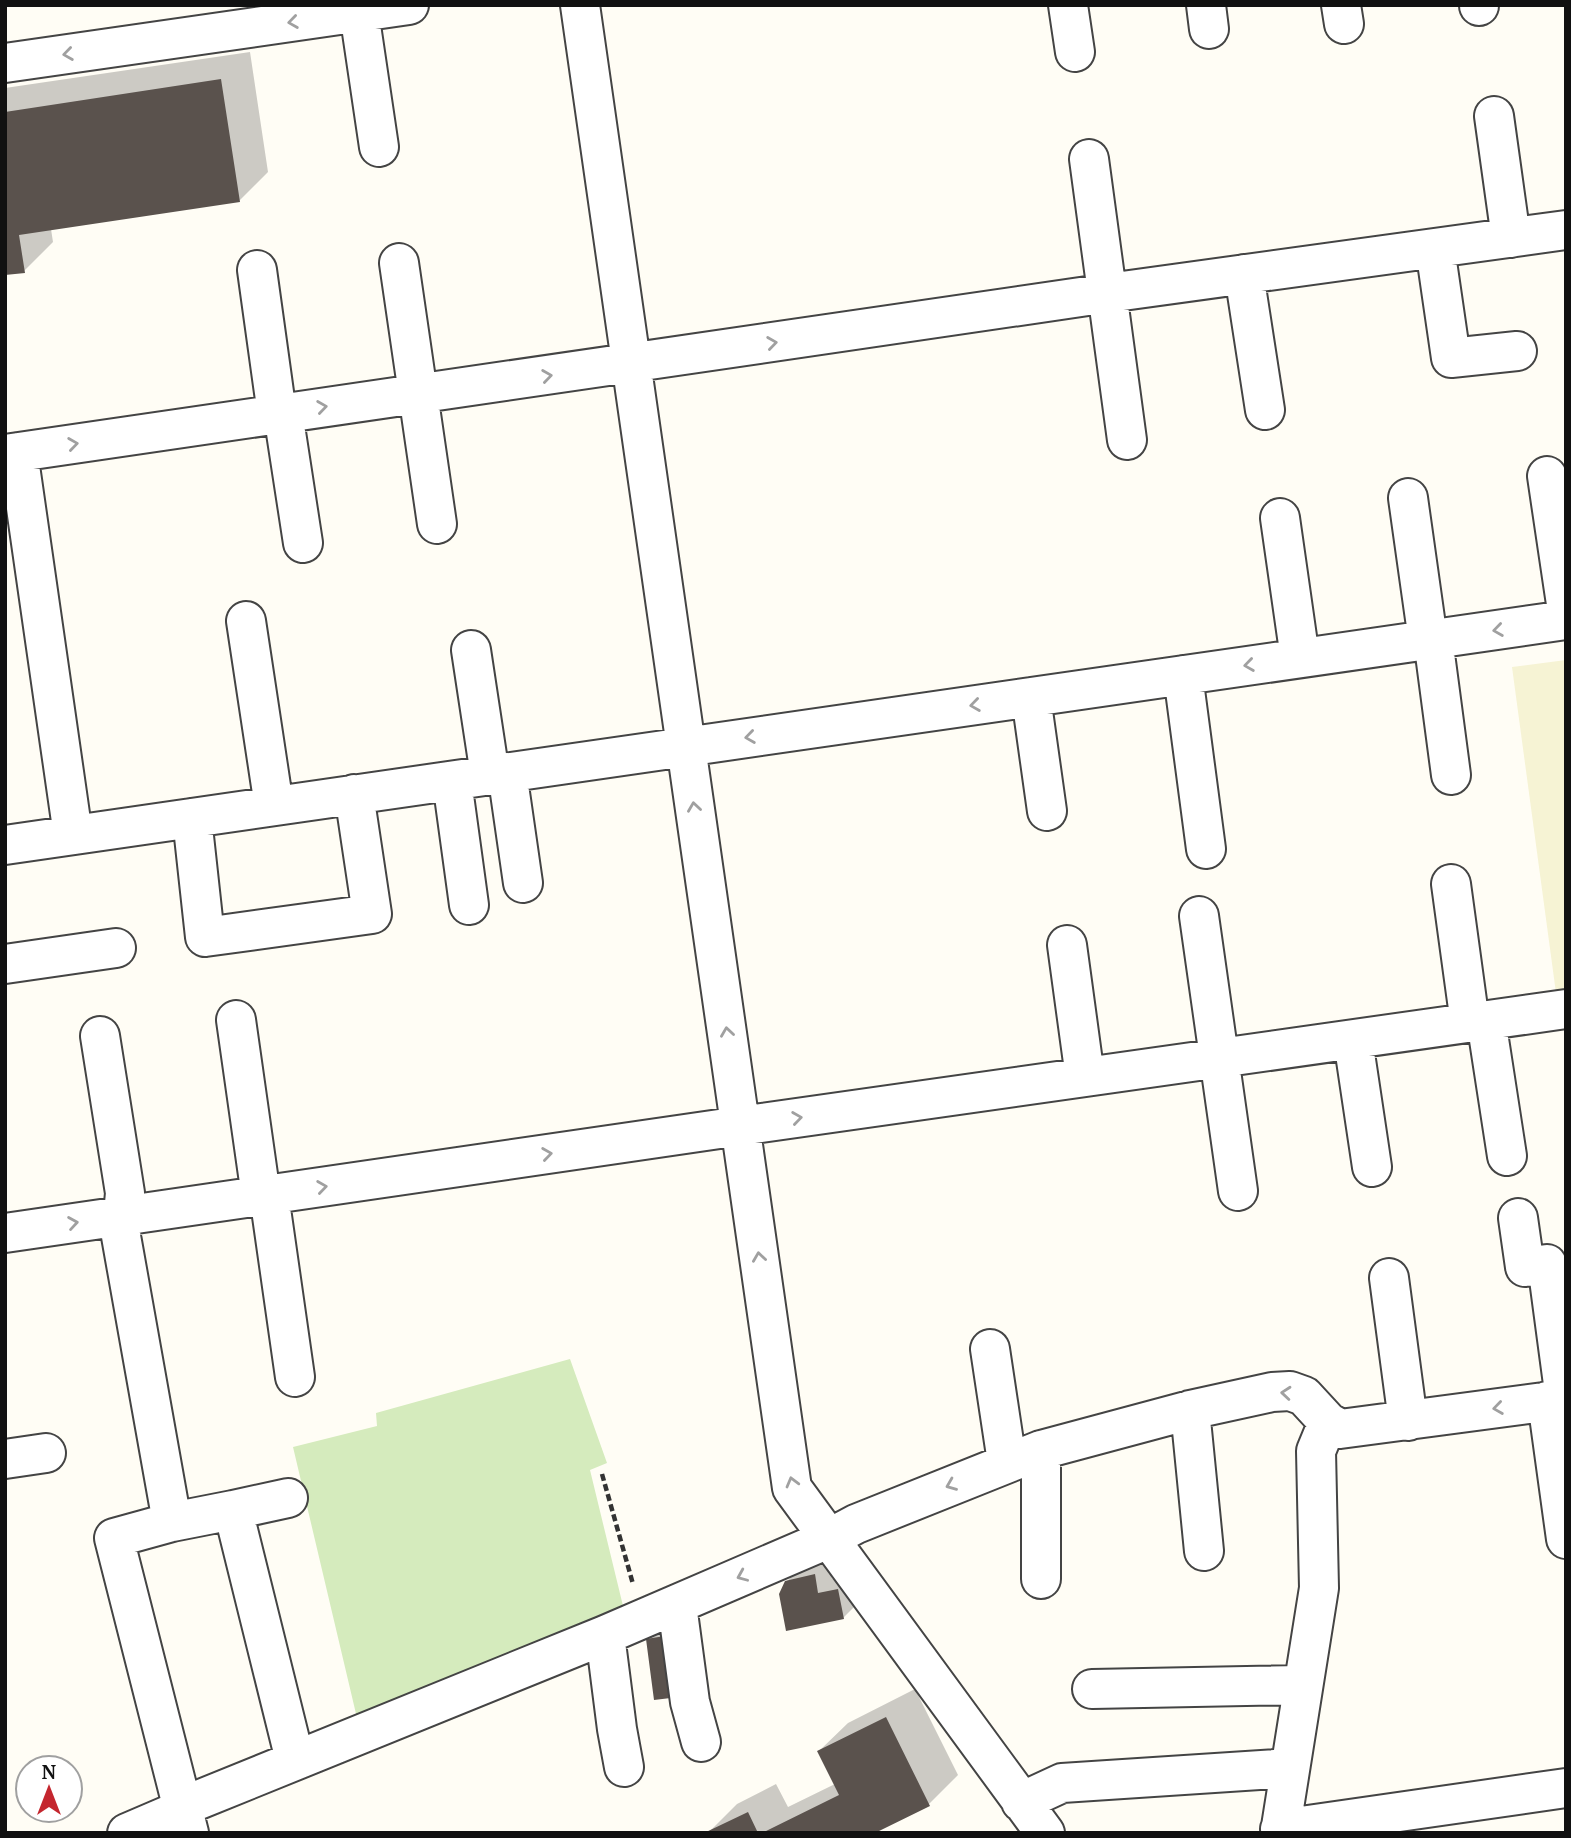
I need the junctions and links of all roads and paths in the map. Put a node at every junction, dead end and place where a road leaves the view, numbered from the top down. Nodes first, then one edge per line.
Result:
1 (409, 5) edge
2 (580, 5) edge
3 (1068, 5) edge
4 (359, 12) junction
5 (228, 18) edge
6 (1076, 52) dead end
7 (5, 63) edge
8 (1494, 116) dead end
9 (379, 147) dead end
10 (1089, 159) dead end
11 (1566, 230) edge
12 (1511, 238) junction
13 (1435, 248) junction
14 (399, 263) dead end
15 (257, 270) dead end
16 (1244, 274) junction
17 (1108, 293) junction
18 (1517, 351) dead end
19 (630, 364) junction
20 (418, 395) junction
21 (1265, 410) dead end
22 (280, 413) junction
23 (1127, 440) dead end
24 (11, 453) edge
25 (1547, 476) dead end
26 (1408, 498) dead end
27 (1280, 518) dead end
28 (437, 524) dead end
29 (303, 543) dead end
30 (1566, 604) edge
31 (1566, 620) edge
32 (246, 621) dead end
33 (1431, 639) junction
34 (471, 650) dead end
35 (1300, 658) junction
36 (1182, 675) junction
37 (1031, 697) junction
38 (685, 747) junction
39 (498, 774) junction
40 (1451, 775) dead end
41 (452, 781) junction
42 (354, 794) junction
43 (274, 806) junction
44 (1047, 811) dead end
45 (192, 818) junction
46 (73, 835) junction
47 (5, 845) edge
48 (1206, 849) dead end
49 (523, 883) dead end
50 (1451, 884) dead end
51 (469, 905) dead end
52 (1199, 916) dead end
53 (1068, 945) dead end
54 (116, 948) dead end
55 (5, 964) edge
56 (1566, 1009) edge
57 (236, 1020) dead end
58 (1478, 1022) junction
59 (100, 1036) dead end
60 (1353, 1040) junction
61 (1218, 1059) junction
62 (1085, 1077) junction
63 (740, 1126) junction
64 (1507, 1156) dead end
65 (1372, 1167) dead end
66 (1238, 1191) dead end
67 (265, 1195) junction
68 (123, 1215) junction
69 (1518, 1218) dead end
70 (5, 1233) edge
71 (1556, 1263) edge
72 (1389, 1278) dead end
73 (990, 1349) dead end
74 (296, 1377) dead end
75 (1559, 1400) edge
76 (1190, 1410) junction
77 (1408, 1421) junction
78 (1328, 1422) junction
79 (46, 1454) dead end
80 (1024, 1456) junction
81 (5, 1459) edge
82 (602, 1474) dead end
83 (288, 1498) dead end
84 (233, 1510) junction
85 (172, 1522) junction
86 (828, 1539) junction
87 (1566, 1539) edge
88 (1204, 1551) dead end
89 (1041, 1579) dead end
90 (660, 1612) junction
91 (605, 1635) junction
92 (1303, 1685) junction
93 (1092, 1689) dead end
94 (701, 1742) dead end
95 (296, 1760) junction
96 (624, 1767) dead end
97 (1290, 1768) junction
98 (1566, 1788) edge
99 (1021, 1802) junction
100 (186, 1821) edge
101 (1280, 1831) edge
102 (127, 1833) edge
103 (1045, 1833) edge

1 - 4 street
2 - 19 street
3 - 6 street
4 -> 5 street
4 - 9 street
5 -> 7 street
8 - 12 street
10 - 17 street
11 - 12 street
12 - 13 street
13 - 16 street
13 - 18 street
14 - 20 street
15 - 22 street
16 - 17 street
16 - 21 street
19 -> 17 street
17 - 23 street
20 -> 19 street
19 - 38 street
22 -> 20 street
20 - 28 street
24 -> 22 street
22 - 29 street
24 - 46 street
25 - 30 street
26 - 33 street
27 - 35 street
31 -> 33 street
32 - 43 street
33 - 35 street
33 - 40 street
34 - 39 street
35 -> 36 street
36 - 37 street
36 - 48 street
37 -> 38 street
37 - 44 street
38 - 39 street
63 -> 38 street
39 - 41 street
39 - 49 street
41 - 42 street
41 - 51 street
42 - 43 street
42 - 45 street
43 - 45 street
45 - 46 street
46 - 47 street
50 - 58 street
52 - 61 street
53 - 62 street
54 - 55 street
56 - 58 street
57 - 67 street
58 - 60 street
58 - 64 street
59 - 68 street
60 - 61 street
60 - 65 street
61 - 62 street
61 - 66 street
63 -> 62 street
67 -> 63 street
86 -> 63 street
67 - 68 street
67 - 74 street
70 -> 68 street
68 - 85 street
69 - 71 street
71 - 75 street
72 - 77 street
73 - 80 street
75 -> 77 street
75 - 87 street
78 -> 76 street
76 - 80 street
76 - 88 street
77 - 78 street
78 - 92 street
79 - 81 street
80 -> 86 street
80 - 89 street
82 - 90 path
83 - 84 street
84 - 85 street
84 - 95 street
85 - 100 street
86 -> 90 street
86 - 99 street
90 - 91 street
90 - 94 street
91 - 95 street
91 - 96 street
92 - 93 street
92 - 97 street
95 - 100 street
97 - 99 street
97 - 101 street
98 - 101 street
99 - 103 street
100 - 102 street

